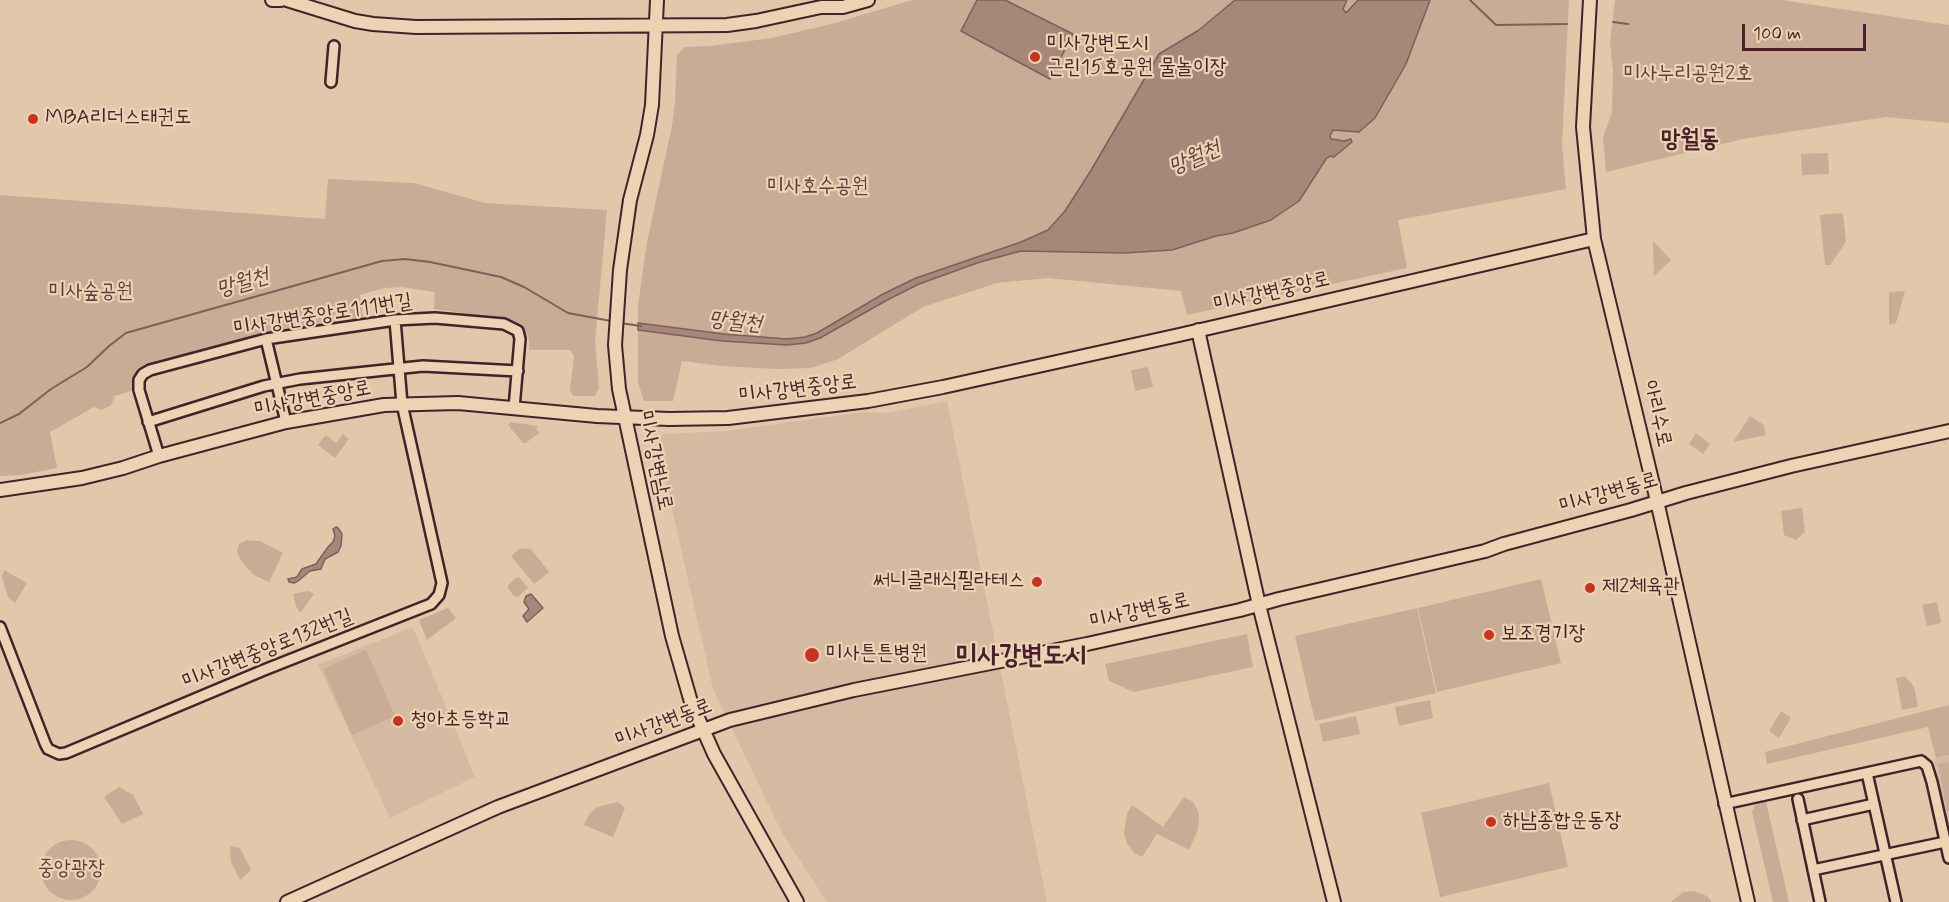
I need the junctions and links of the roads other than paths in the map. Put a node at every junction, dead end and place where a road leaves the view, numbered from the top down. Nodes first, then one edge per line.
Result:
1 (272, 0) edge
2 (281, 0) edge
3 (287, 0) edge
4 (657, 0) edge
5 (867, 0) edge
6 (1590, 0) edge
7 (826, 4) edge
8 (656, 24) junction
9 (334, 46) dead end
10 (331, 82) dead end
11 (1594, 239) junction
12 (395, 320) junction
13 (1198, 330) junction
14 (266, 339) junction
15 (399, 368) junction
16 (518, 371) junction
17 (277, 383) junction
18 (402, 404) junction
19 (514, 408) junction
20 (625, 417) junction
21 (148, 422) junction
22 (286, 422) junction
23 (1949, 431) edge
24 (159, 456) junction
25 (0, 490) edge
26 (1657, 501) junction
27 (1259, 605) junction
28 (0, 627) edge
29 (703, 731) junction
30 (1867, 773) junction
31 (1797, 799) dead end
32 (1724, 804) junction
33 (1874, 804) junction
34 (1802, 820) junction
35 (1945, 842) junction
36 (1887, 855) junction
37 (1949, 858) edge
38 (1813, 870) junction
39 (287, 902) edge
40 (797, 902) edge
41 (1334, 902) edge
42 (1748, 902) edge
43 (1820, 902) edge
44 (1896, 902) edge

1 - 2 main road
3 - 8 main road
4 - 8 main road, 미사강변남로
5 - 7 main road
6 - 11 main road, 아리수로
7 - 8 main road
8 - 20 main road, 미사강변남로
9 - 10 street
11 - 13 main road, 미사강변중앙로
11 - 26 main road, 아리수로
12 - 14 street, 미사강변중앙로111번길
12 - 15 street
12 - 16 street, 미사강변중앙로111번길
13 - 20 main road, 미사강변중앙로
13 - 27 main road
14 - 17 street
14 - 21 street, 미사강변중앙로111번길
15 - 16 street
15 - 17 street
15 - 18 street
16 - 19 street, 미사강변중앙로111번길
17 - 21 street
17 - 22 street
18 - 19 main road, 미사강변중앙로
18 - 22 main road, 미사강변중앙로
18 - 28 street, 미사강변중앙로132번길
19 - 20 main road, 미사강변중앙로
20 - 29 main road, 미사강변남로
21 - 24 street, 미사강변중앙로111번길
22 - 24 main road, 미사강변중앙로
23 - 26 main road, 미사강변동로
24 - 25 main road, 미사강변중앙로
26 - 27 main road, 미사강변동로
26 - 32 main road, 아리수로
27 - 29 main road, 미사강변동로
27 - 41 main road
29 - 39 main road, 미사강변동로
29 - 40 main road, 미사강변남로
30 - 32 street
30 - 33 street
30 - 35 street
31 - 34 street
32 - 42 main road, 아리수로
33 - 34 street
33 - 36 street
34 - 38 street
35 - 36 street
35 - 37 street
36 - 38 street
36 - 44 street
38 - 43 street

